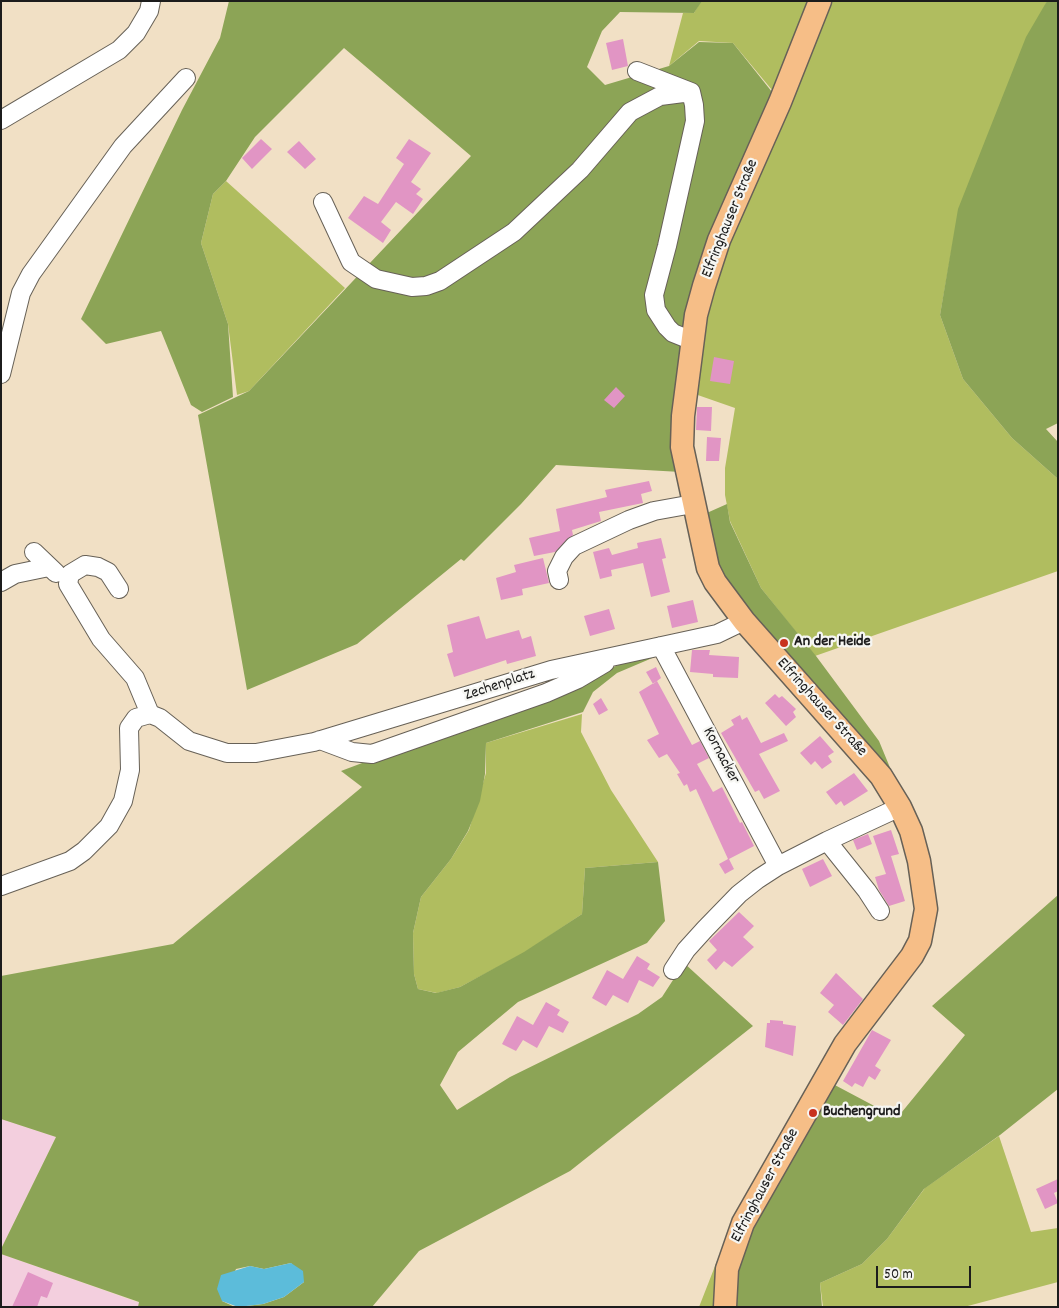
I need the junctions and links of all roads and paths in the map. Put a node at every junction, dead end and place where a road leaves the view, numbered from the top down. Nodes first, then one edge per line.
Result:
1 (151, 1) edge
2 (820, 1) edge
3 (637, 71) dead end
4 (186, 78) dead end
5 (691, 92) junction
6 (3, 118) edge
7 (323, 202) dead end
8 (693, 341) junction
9 (1, 374) edge
10 (693, 504) junction
11 (34, 552) dead end
12 (49, 567) junction
13 (559, 580) dead end
14 (1, 582) edge
15 (68, 582) junction
16 (119, 589) dead end
17 (744, 622) junction
18 (661, 646) junction
19 (616, 655) junction
20 (150, 714) junction
21 (317, 741) junction
22 (900, 807) junction
23 (827, 841) junction
24 (778, 866) junction
25 (1, 886) edge
26 (880, 911) dead end
27 (673, 970) dead end
28 (726, 1307) edge

1 - 6 street
2 - 8 main road, Elfringhauser Straße
3 - 5 street
4 - 9 street
5 - 7 street
5 - 8 street
8 - 10 main road, Elfringhauser Straße
10 - 13 street
10 - 17 main road, Elfringhauser Straße
11 - 12 street
12 - 14 street
12 - 15 street
15 - 16 street
15 - 20 street
17 - 18 street, Zechenplatz
17 - 22 main road, Elfringhauser Straße
18 - 19 street, Zechenplatz
18 - 24 street, Kornacker
19 - 21 street, Zechenplatz
19 - 21 street
20 - 21 street, Zechenplatz
20 - 25 street
22 - 23 street
22 - 28 main road, Elfringhauser Straße
23 - 24 street
23 - 26 street
24 - 27 street

